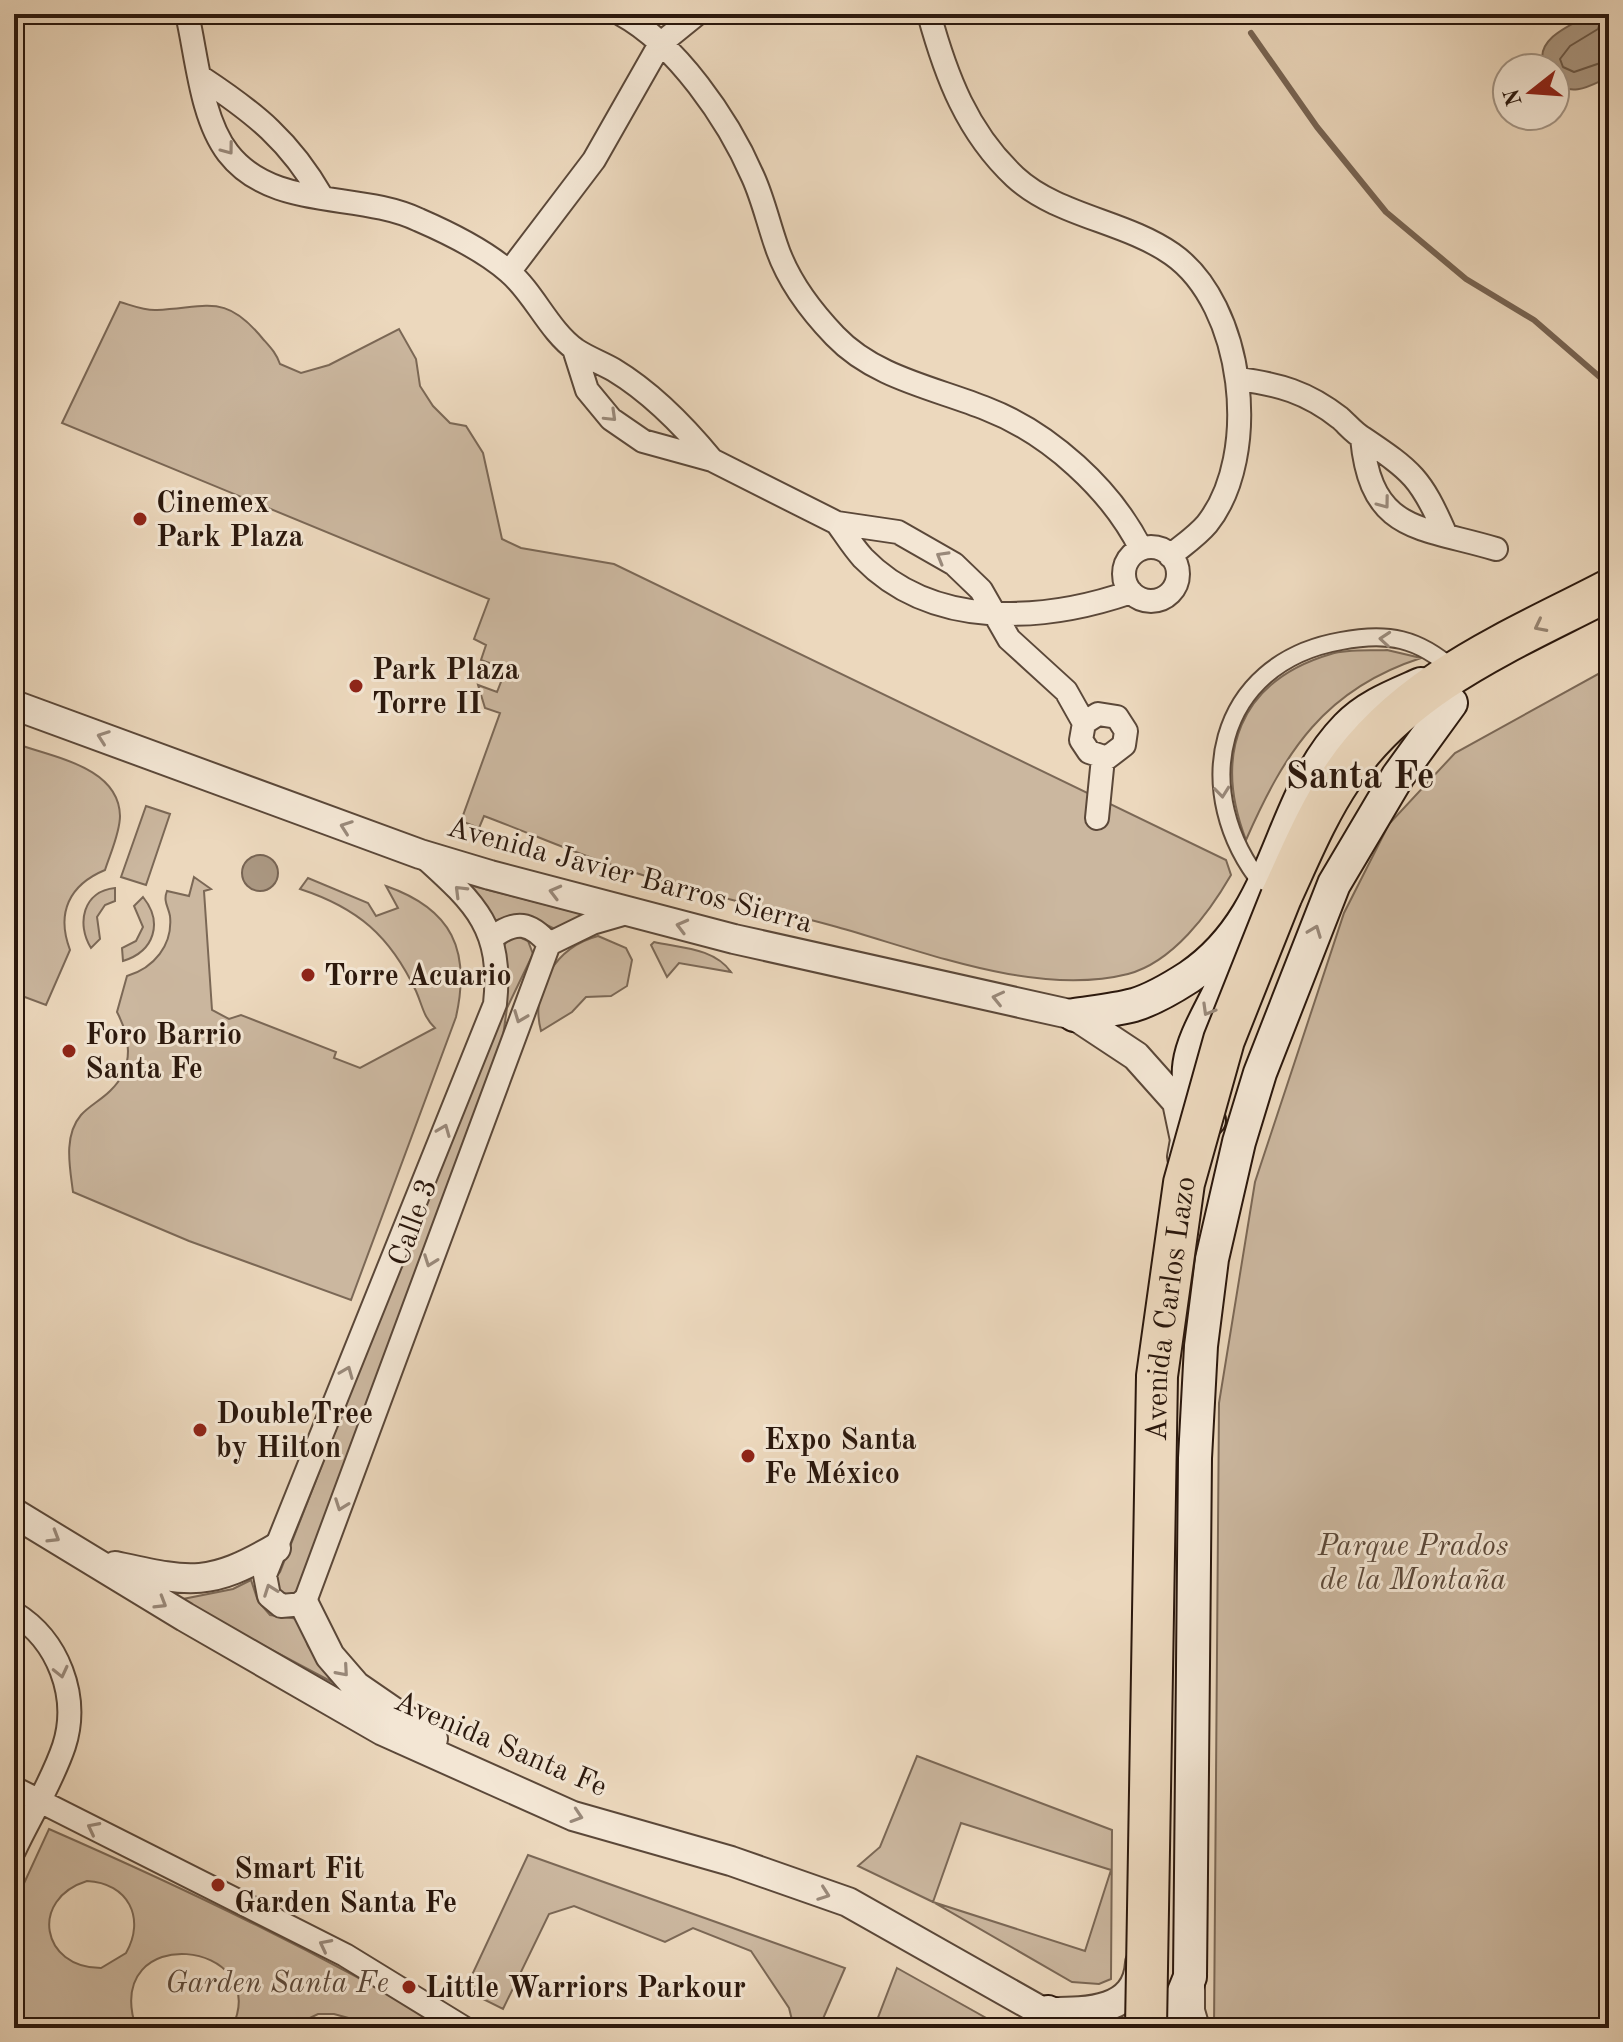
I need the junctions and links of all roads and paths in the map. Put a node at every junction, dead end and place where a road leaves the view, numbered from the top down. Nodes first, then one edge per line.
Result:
1 (187, 14) edge
2 (621, 14) edge
3 (697, 14) edge
4 (929, 14) edge
5 (660, 44) junction
6 (202, 78) junction
7 (322, 197) junction
8 (509, 272) junction
9 (574, 349) junction
10 (1238, 379) junction
11 (1362, 438) junction
12 (712, 460) junction
13 (837, 523) junction
14 (1445, 533) junction
15 (1141, 549) junction
16 (1496, 549) dead end
17 (1170, 556) junction
18 (1609, 590) edge
19 (1131, 592) junction
20 (994, 613) junction
21 (1609, 619) edge
22 (1452, 687) junction
23 (14, 705) edge
24 (1084, 723) junction
25 (1103, 758) junction
26 (1097, 818) dead end
27 (420, 854) junction
28 (1282, 895) junction
29 (631, 912) junction
30 (493, 937) junction
31 (1234, 939) junction
32 (549, 944) junction
33 (1074, 1015) junction
34 (1185, 1140) joint
35 (1239, 1142) junction
36 (1147, 1375) junction
37 (1195, 1458) junction
38 (14, 1513) edge
39 (276, 1548) junction
40 (95, 1562) junction
41 (304, 1604) junction
42 (14, 1613) edge
43 (14, 1788) edge
44 (504, 1788) junction
45 (38, 1800) junction
46 (14, 1851) edge
47 (1190, 1977) junction
48 (1059, 2020) edge
49 (1183, 2022) edge
50 (464, 2028) edge
51 (1083, 2028) edge
52 (1146, 2028) edge

1 - 6 street
2 - 5 street
3 - 5 street
4 - 10 street
5 - 8 street
5 - 15 street
6 - 7 street
6 -> 7 street
7 - 8 street
8 - 9 street
9 - 12 street
9 -> 12 street
10 - 11 street
10 - 17 street
11 - 14 street
11 -> 14 street
12 - 13 street
13 - 20 street
20 -> 13 street
14 - 16 street
15 - 17 street
15 - 19 street
17 - 19 street
18 -> 22 highway, Avenida Carlos Lazo
19 - 20 street
20 - 24 street
21 - 22 highway, Avenida Carlos Lazo
22 - 28 highway, Avenida Carlos Lazo
22 -> 28 street
35 -> 22 main road, Avenida Carlos Lazo
27 -> 23 street, Avenida Javier Barros Sierra
24 - 25 street
24 - 25 street
25 - 26 street
29 -> 27 street, Avenida Javier Barros Sierra
30 -> 27 street, Calle 3
28 - 31 main road, Avenida Carlos Lazo
28 - 49 highway, Avenida Carlos Lazo
28 - 52 highway, Avenida Carlos Lazo, bridge
29 - 32 street
33 -> 29 street, Avenida Javier Barros Sierra
30 - 32 street
39 -> 30 street, Calle 3
31 - 33 main road, Avenida Carlos Lazo
31 -> 35 main road
32 -> 41 street, Calle 3
33 - 34 street, Avenida Javier Barros Sierra
34 - 36 street, Avenida Carlos Lazo
35 - 37 main road, Avenida Carlos Lazo
36 - 37 main road
36 - 48 street, Avenida Carlos Lazo
37 - 47 main road, Avenida Carlos Lazo
38 -> 40 street, Avenida Santa Fe
39 - 40 street
41 -> 39 street, Calle 3
40 -> 44 street, Avenida Santa Fe
41 -> 44 street
42 -> 45 street
43 - 45 street
44 -> 48 street, Avenida Santa Fe
45 - 46 street
50 -> 45 street
47 - 49 street, Avenida Carlos Lazo
47 - 52 main road
48 - 51 main road

